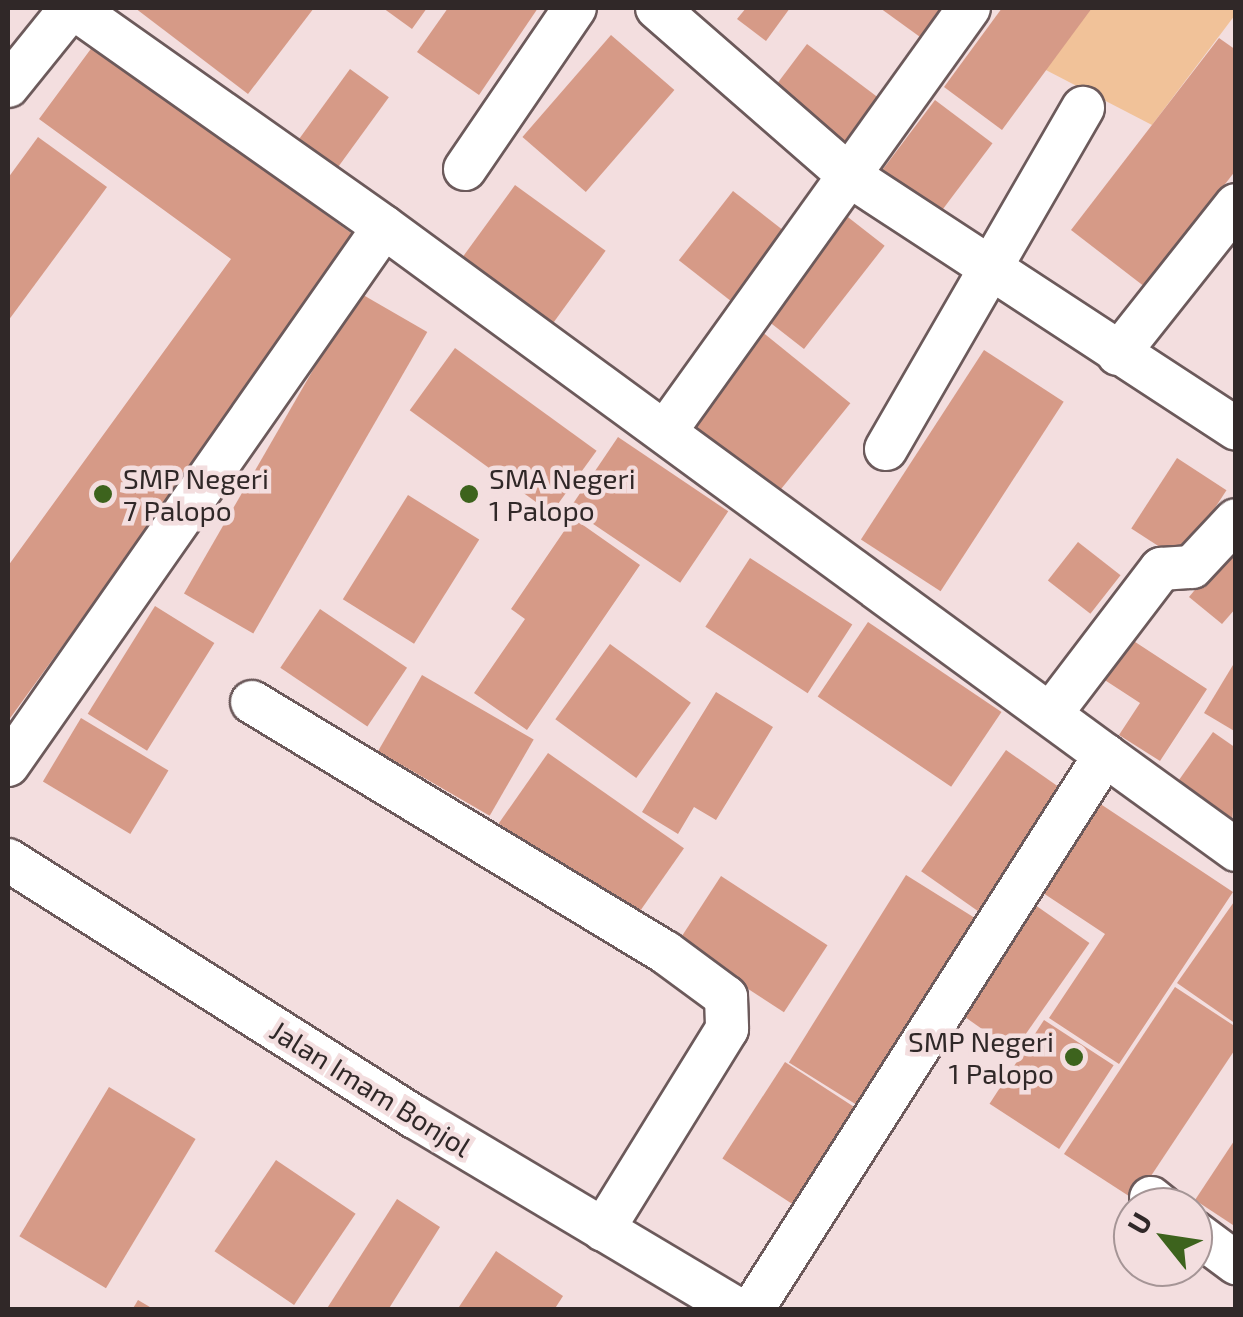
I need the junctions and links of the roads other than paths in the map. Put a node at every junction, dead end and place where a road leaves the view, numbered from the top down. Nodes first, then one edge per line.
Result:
1 (72, 8) edge
2 (576, 8) edge
3 (656, 8) edge
4 (969, 8) edge
5 (8, 86) edge
6 (1083, 108) dead end
7 (465, 169) dead end
8 (846, 174) junction
9 (1236, 205) edge
10 (384, 226) junction
11 (994, 272) junction
12 (1118, 354) junction
13 (667, 429) junction
14 (1236, 429) edge
15 (886, 449) dead end
16 (1236, 520) edge
17 (252, 702) dead end
18 (1052, 712) junction
19 (1105, 755) junction
20 (8, 765) edge
21 (1236, 850) edge
22 (8, 860) edge
23 (603, 1230) junction
24 (1213, 1246) edge
25 (1236, 1263) edge
26 (738, 1310) edge
27 (752, 1310) edge

1 - 5 street
1 - 10 street
2 - 7 street
3 - 8 street
4 - 8 street
6 - 11 street
8 - 11 street
8 - 13 street
9 - 12 street
10 - 13 street
10 - 20 street
11 - 12 street
11 - 15 street
12 - 14 street
13 - 18 street
16 - 18 street
17 - 23 street
18 - 19 street
19 - 21 street
19 - 27 street
22 - 23 street, Jalan Imam Bonjol
23 - 26 street, Jalan Imam Bonjol
24 - 25 street

